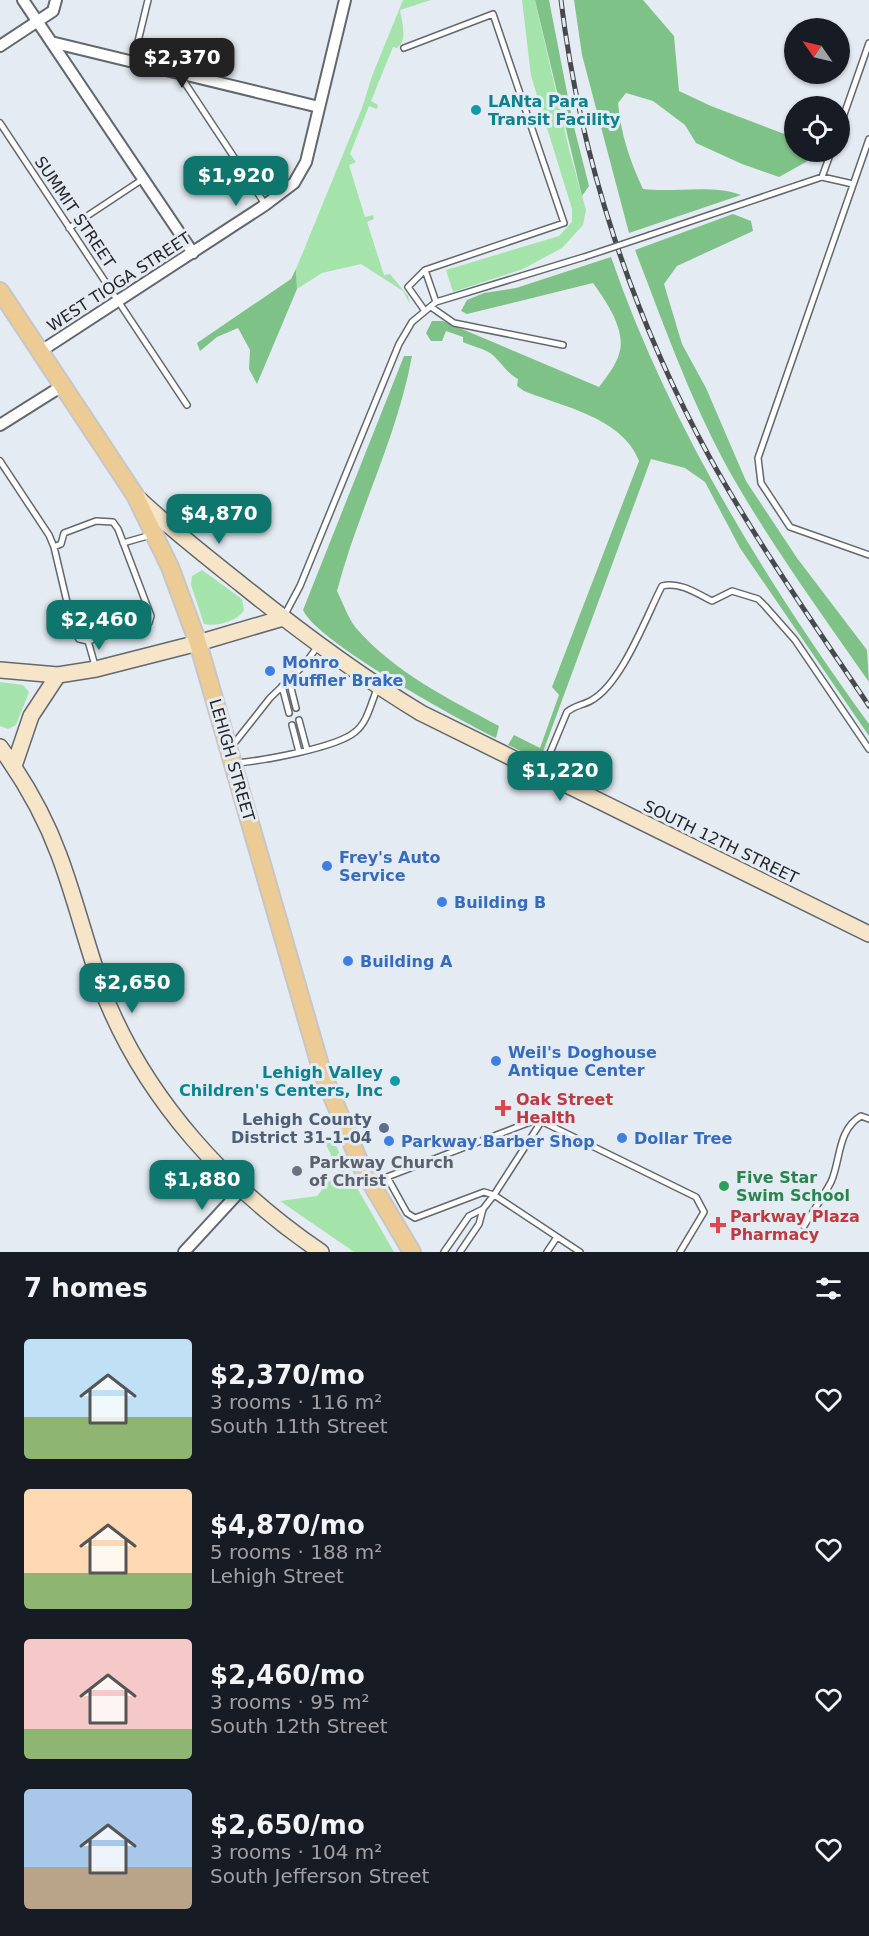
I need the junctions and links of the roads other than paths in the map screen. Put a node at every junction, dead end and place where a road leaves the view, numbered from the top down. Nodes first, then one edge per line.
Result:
1 (22, 0) edge
2 (56, 0) edge
3 (148, 0) edge
4 (345, 0) edge
5 (37, 21) junction
6 (51, 42) junction
7 (869, 43) edge
8 (0, 46) edge
9 (404, 48) dead end
10 (133, 62) junction
11 (178, 73) junction
12 (850, 97) edge
13 (319, 107) junction
14 (0, 123) edge
15 (869, 139) edge
16 (827, 162) edge
17 (822, 177) junction
18 (143, 179) junction
19 (854, 184) junction
20 (265, 205) junction
21 (69, 228) junction
22 (192, 253) junction
23 (425, 270) junction
24 (0, 291) edge
25 (118, 302) junction
26 (431, 307) junction
27 (563, 345) dead end
28 (40, 351) junction
29 (62, 386) junction
30 (187, 405) dead end
31 (0, 425) edge
32 (0, 461) edge
33 (135, 495) junction
34 (155, 534) junction
35 (123, 543) junction
36 (54, 547) junction
37 (869, 555) edge
38 (283, 618) junction
39 (88, 641) junction
40 (198, 643) junction
41 (319, 645) junction
42 (96, 669) junction
43 (0, 670) edge
44 (58, 675) junction
45 (288, 680) junction
46 (282, 686) junction
47 (378, 687) junction
48 (296, 708) dead end
49 (289, 713) dead end
50 (299, 720) dead end
51 (292, 725) dead end
52 (0, 747) edge
53 (869, 749) edge
54 (307, 750) junction
55 (299, 752) junction
56 (231, 756) junction
57 (14, 766) junction
58 (542, 774) junction
59 (869, 934) edge
60 (869, 1119) edge
61 (541, 1122) junction
62 (242, 1189) junction
63 (494, 1195) junction
64 (483, 1209) junction
65 (804, 1226) dead end
66 (557, 1237) junction
67 (184, 1252) edge
68 (321, 1252) edge
69 (412, 1252) edge
70 (444, 1252) edge
71 (460, 1252) edge
72 (547, 1252) edge
73 (580, 1252) edge
74 (680, 1252) edge

1 - 5 street
2 - 5 street
3 - 10 lane
4 - 13 street, WEST TIOGA STREET
5 - 6 street
5 - 8 street
6 - 10 street
6 - 18 street
7 - 12 lane
9 - 23 lane
10 - 11 street
11 - 13 street
11 - 20 lane
13 - 20 street, WEST TIOGA STREET
14 - 21 lane, SUMMIT STREET
15 - 19 lane
16 - 17 lane
17 - 19 lane
17 - 26 lane, bridge
18 - 21 lane
18 - 22 street
19 - 37 lane
20 - 22 street, WEST TIOGA STREET
21 - 25 lane, SUMMIT STREET
22 - 25 street, WEST TIOGA STREET
23 - 26 lane
23 - 26 lane
24 - 28 main road, LEHIGH STREET
25 - 28 street, WEST TIOGA STREET
25 - 30 lane, SUMMIT STREET
26 - 27 lane
26 - 38 lane
28 - 29 main road, LEHIGH STREET
29 - 31 street
29 - 33 main road, LEHIGH STREET
32 - 36 lane
33 - 34 main road, LEHIGH STREET
33 - 38 street, SOUTH 12TH STREET
34 - 35 lane
34 - 40 main road, LEHIGH STREET
35 - 36 lane
35 - 39 lane
36 - 39 lane
38 - 40 street
38 - 41 street, SOUTH 12TH STREET
39 - 42 lane
40 - 42 street
40 - 56 main road, LEHIGH STREET
41 - 45 lane
41 - 47 street, SOUTH 12TH STREET
42 - 44 street
43 - 44 street
44 - 57 street
45 - 46 lane
45 - 48 lane
46 - 49 lane
46 - 56 lane
47 - 54 lane
47 - 58 street, SOUTH 12TH STREET
50 - 54 lane
51 - 55 lane
52 - 57 street
53 - 58 lane
54 - 55 lane
55 - 56 lane
56 - 69 main road, LEHIGH STREET
57 - 62 street
58 - 59 street, SOUTH 12TH STREET
60 - 65 lane
61 - 63 lane
61 - 63 lane
61 - 74 lane
62 - 67 street
62 - 68 street
63 - 64 lane
63 - 66 lane
64 - 70 lane
64 - 71 lane
66 - 72 lane
66 - 73 lane

